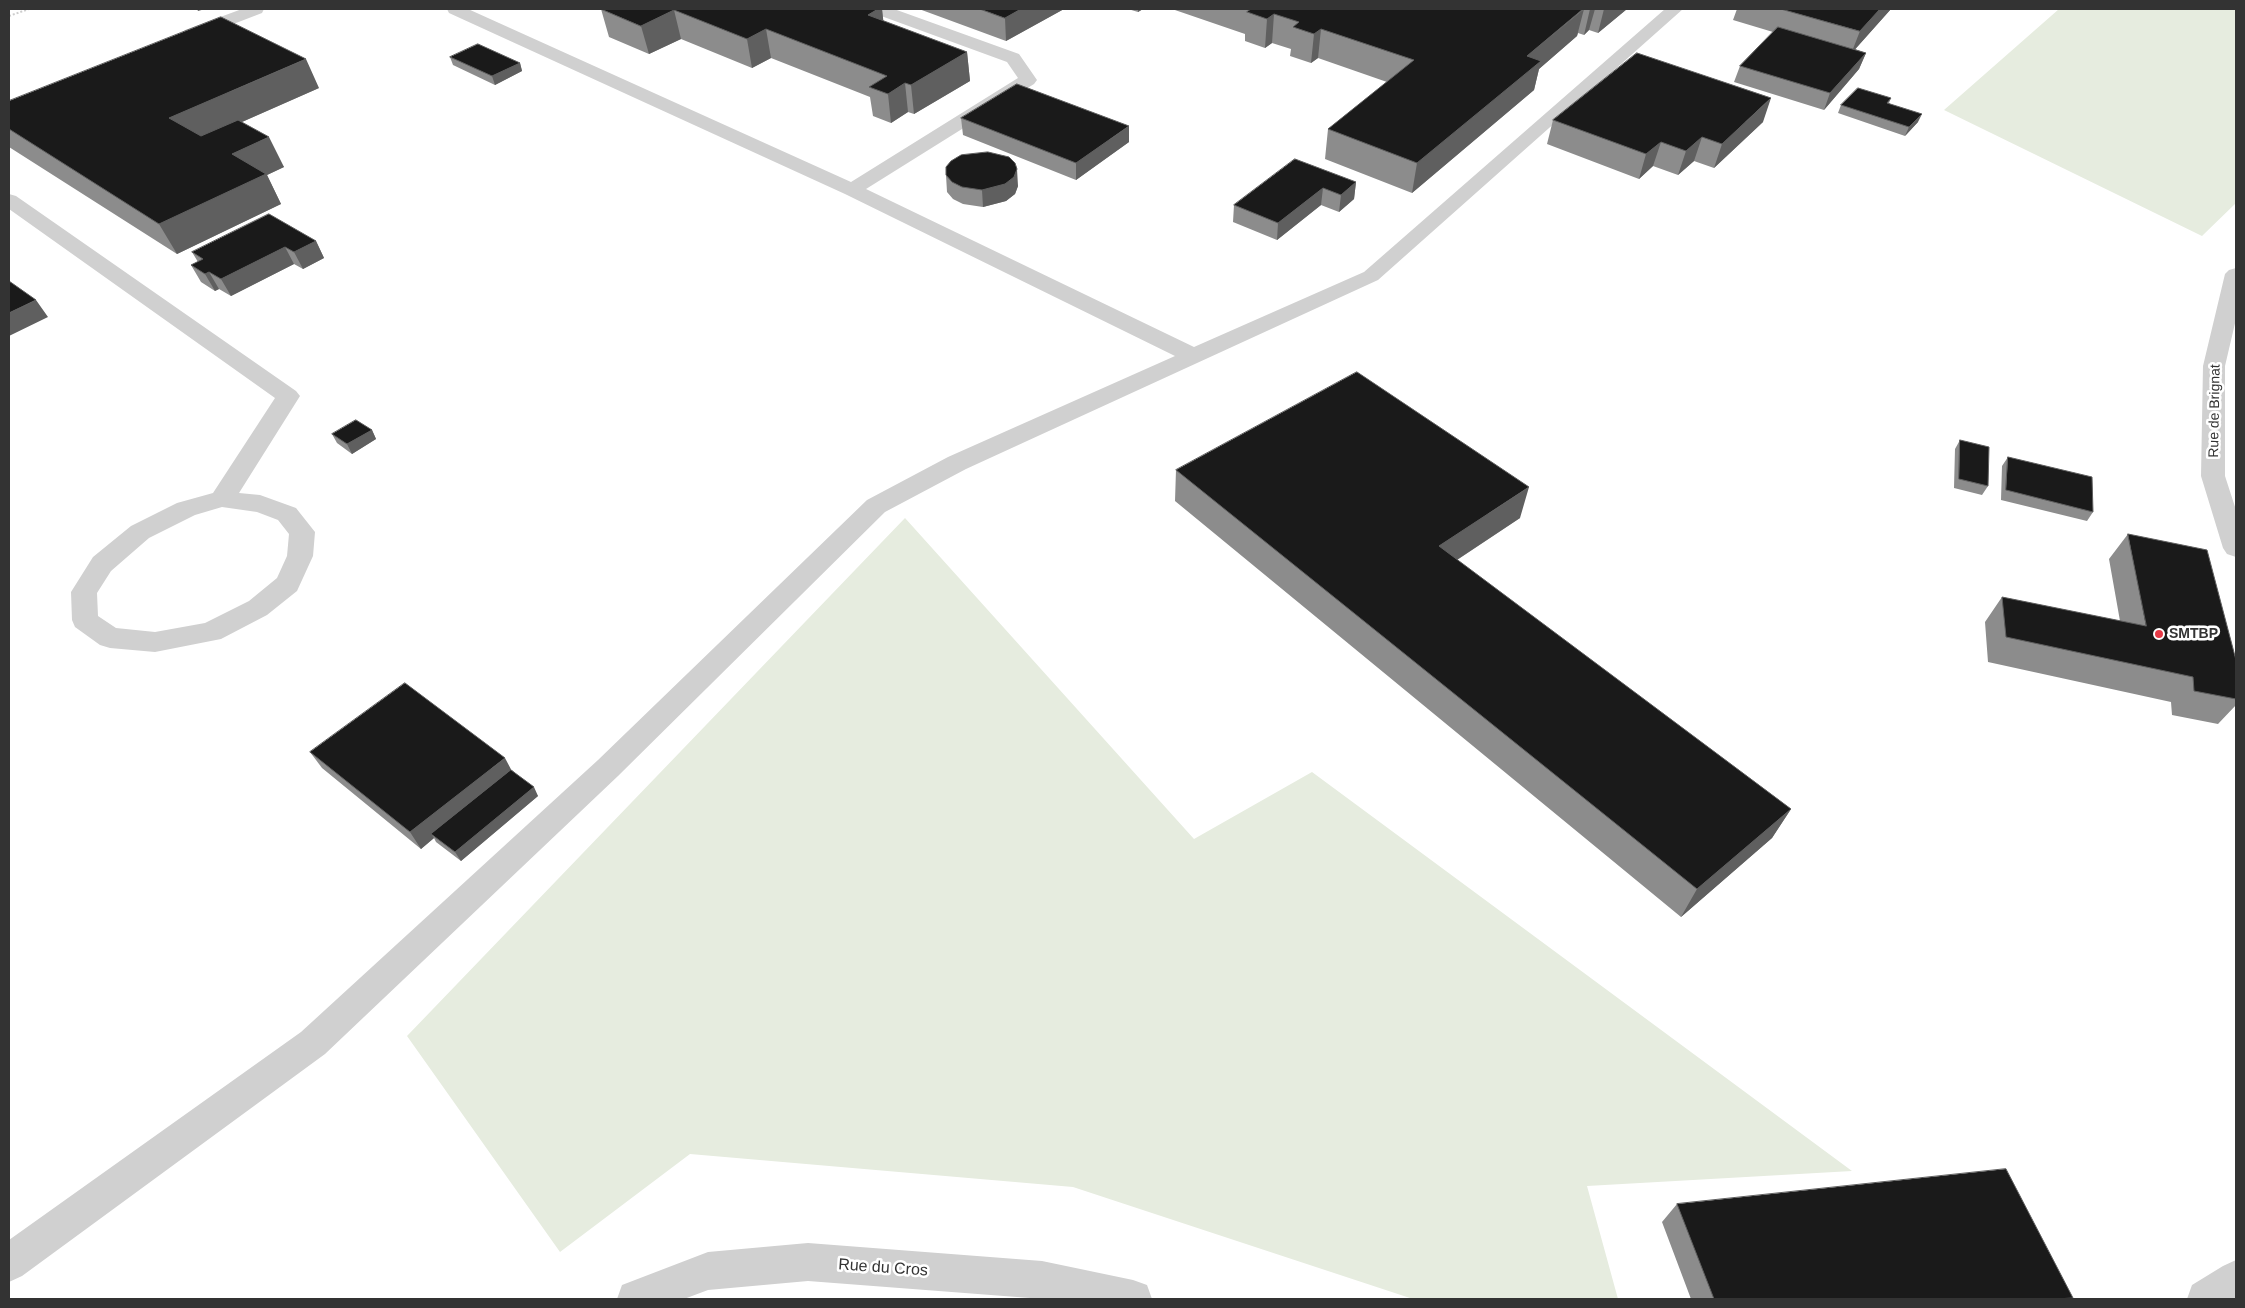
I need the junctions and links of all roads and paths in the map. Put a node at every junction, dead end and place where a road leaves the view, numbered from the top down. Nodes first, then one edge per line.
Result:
1 (29, 9) edge
2 (256, 9) edge
3 (455, 9) edge
4 (879, 9) edge
5 (1675, 9) edge
6 (9, 16) edge
7 (176, 41) edge
8 (852, 190) junction
9 (9, 200) edge
10 (2236, 274) edge
11 (1194, 356) junction
12 (222, 499) junction
13 (2236, 548) edge
14 (9, 1263) edge
15 (2236, 1279) edge
16 (636, 1299) edge
17 (1133, 1299) edge
18 (2206, 1299) edge

1 - 6 path
2 - 7 street
3 - 8 street
4 - 8 street
5 - 11 street
8 - 11 street
9 - 12 street
10 - 13 street, Rue de Brignat
11 - 14 street
12 - 12 street
15 - 18 street
16 - 17 street, Rue du Cros

